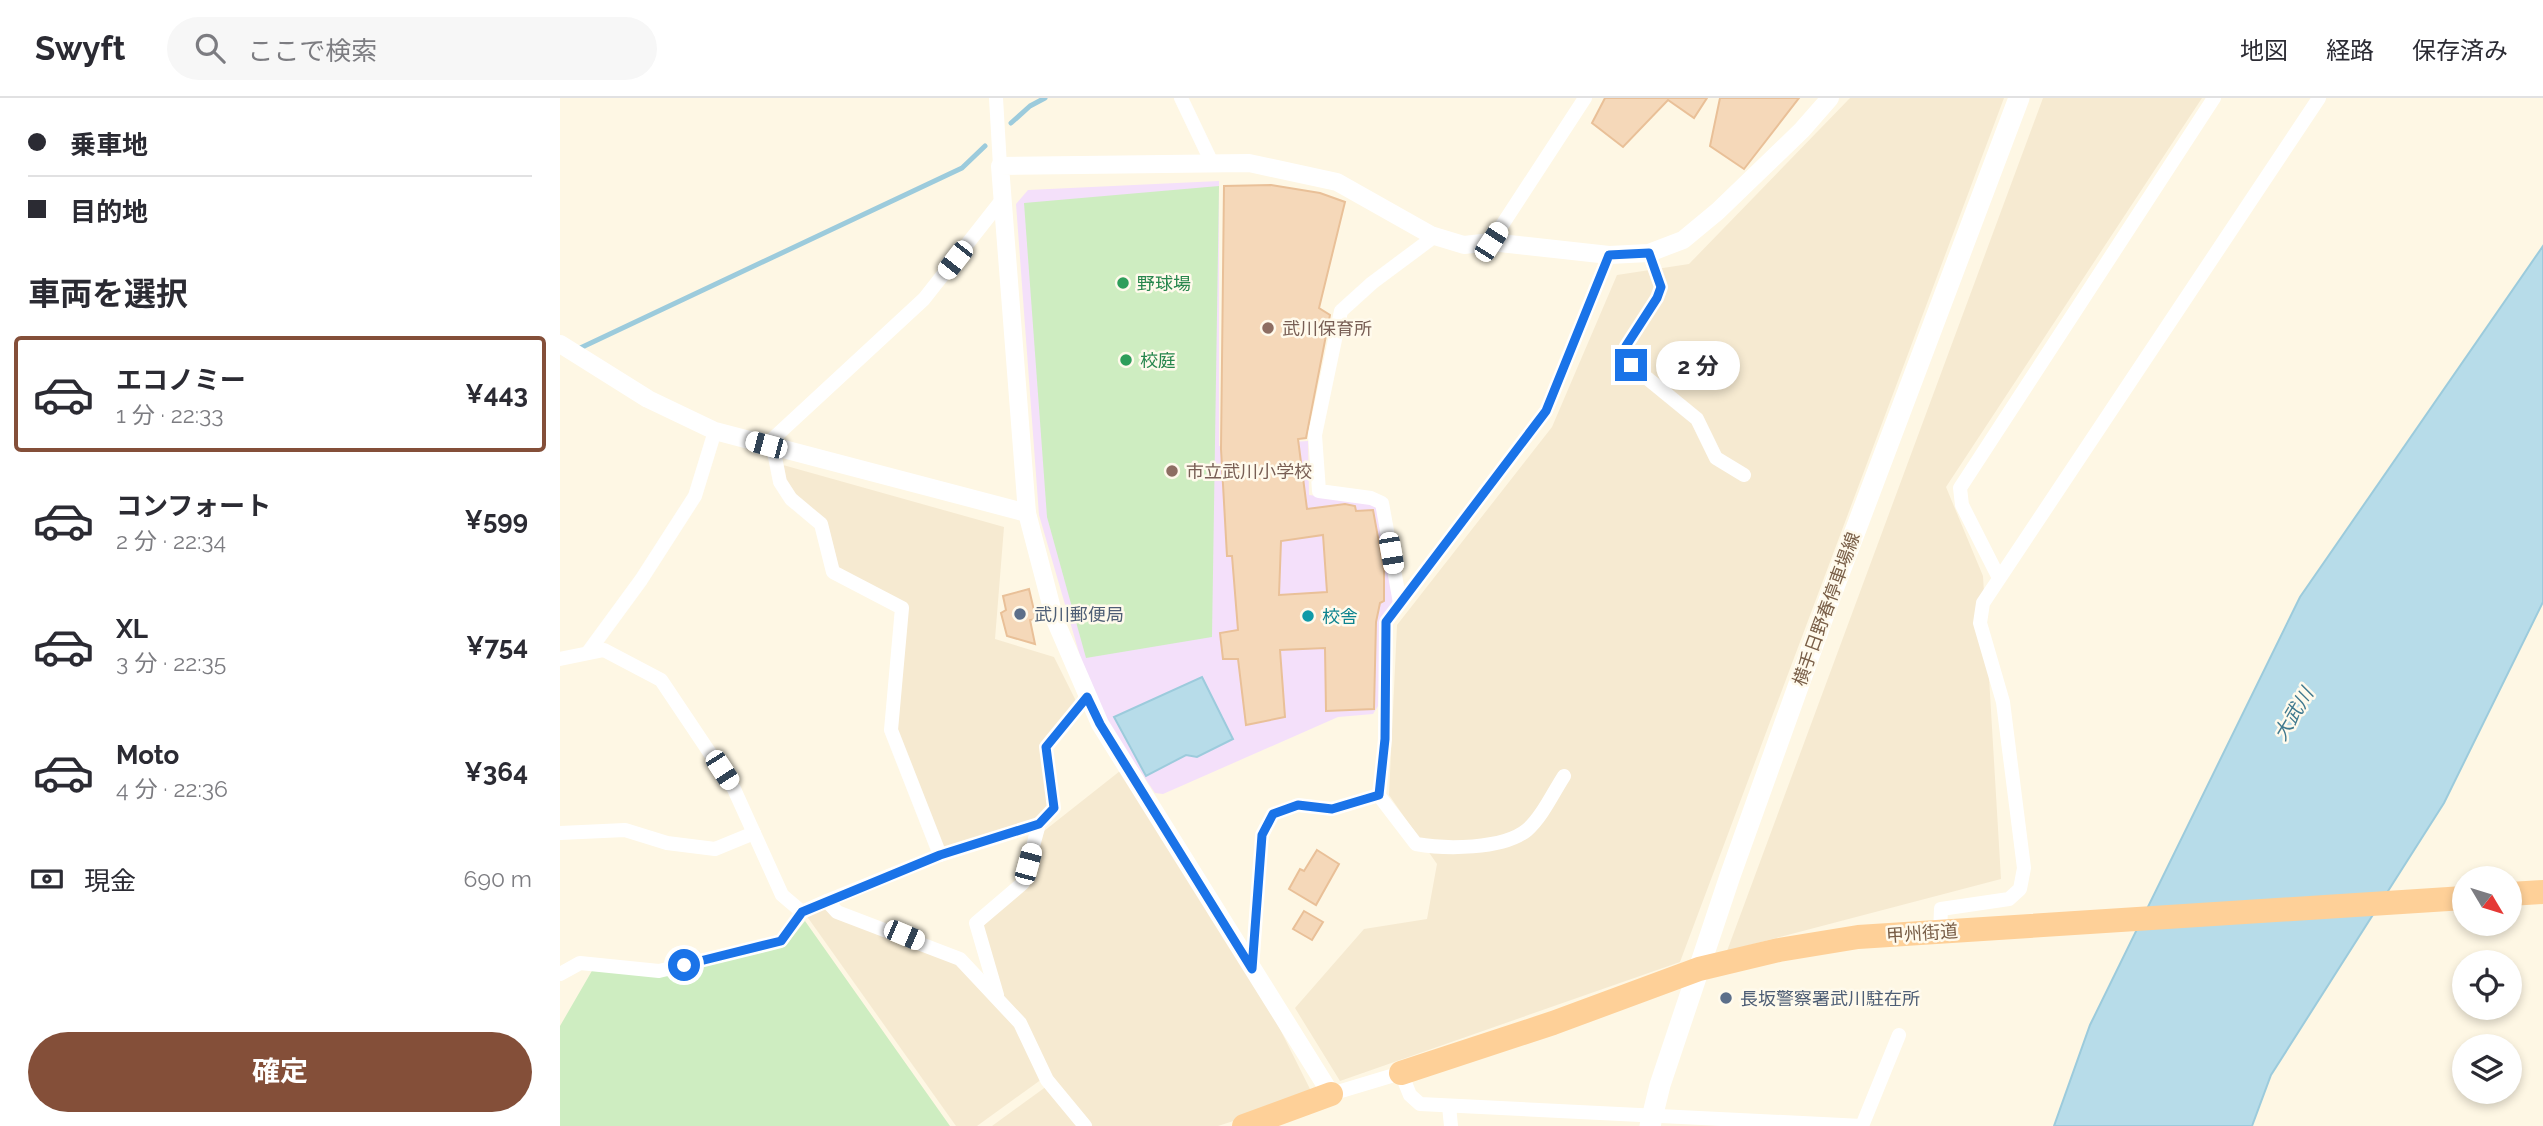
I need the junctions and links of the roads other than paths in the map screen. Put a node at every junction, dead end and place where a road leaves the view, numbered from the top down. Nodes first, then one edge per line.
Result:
1 (996, 98) edge
2 (1181, 98) edge
3 (1585, 98) edge
4 (1830, 98) edge
5 (2019, 98) edge
6 (2214, 98) edge
7 (2315, 99) edge
8 (1212, 163) junction
9 (1000, 166) junction
10 (1001, 201) junction
11 (1435, 236) junction
12 (1491, 242) junction
13 (1649, 253) junction
14 (1609, 255) junction
15 (560, 344) edge
16 (715, 432) junction
17 (770, 446) junction
18 (1744, 475) dead end
19 (1027, 513) junction
20 (1999, 578) junction
21 (1400, 603) junction
22 (589, 651) junction
23 (560, 659) edge
24 (1087, 697) junction
25 (1564, 776) dead end
26 (1380, 797) dead end
27 (1039, 824) junction
28 (560, 833) edge
29 (754, 833) junction
30 (940, 855) junction
31 (2543, 892) edge
32 (2522, 893) edge
33 (2452, 899) edge
34 (827, 901) junction
35 (802, 912) junction
36 (1940, 932) junction
37 (1252, 969) junction
38 (1699, 969) junction
39 (560, 974) edge
40 (997, 997) junction
41 (1899, 1035) dead end
42 (1401, 1073) junction
43 (1331, 1094) junction
44 (1449, 1106) junction
45 (1651, 1121) edge
46 (1086, 1126) edge
47 (1244, 1126) edge
48 (1451, 1126) edge
49 (1852, 1126) edge

1 - 9 street
2 - 8 street
3 - 12 street
4 - 13 street
5 - 38 main road, 横手日野春停車場線
6 - 20 street
7 - 20 street
8 - 9 street
8 - 11 street
9 - 10 street
10 - 17 street
10 - 19 street
11 - 12 street
11 - 21 street
12 - 14 street
13 - 14 street
13 - 18 street
14 - 21 street
15 - 16 street
16 - 17 street
16 - 22 street
17 - 19 street
17 - 30 street
19 - 24 street
20 - 36 street
21 - 37 street
22 - 23 street
22 - 29 street
24 - 27 street
24 - 37 street
25 - 26 street
27 - 30 street
27 - 40 street
28 - 29 street
29 - 35 street
30 - 34 street
31 - 32 highway
33 - 36 highway, 甲州街道
34 - 35 street
34 - 40 street
35 - 39 street
36 - 38 highway, 甲州街道
37 - 43 street
38 - 42 highway, 甲州街道
38 - 45 main road, 横手日野春停車場線
40 - 46 street
41 - 49 street
42 - 43 street
42 - 44 street
43 - 47 highway
44 - 45 street
44 - 48 street
45 - 49 street

